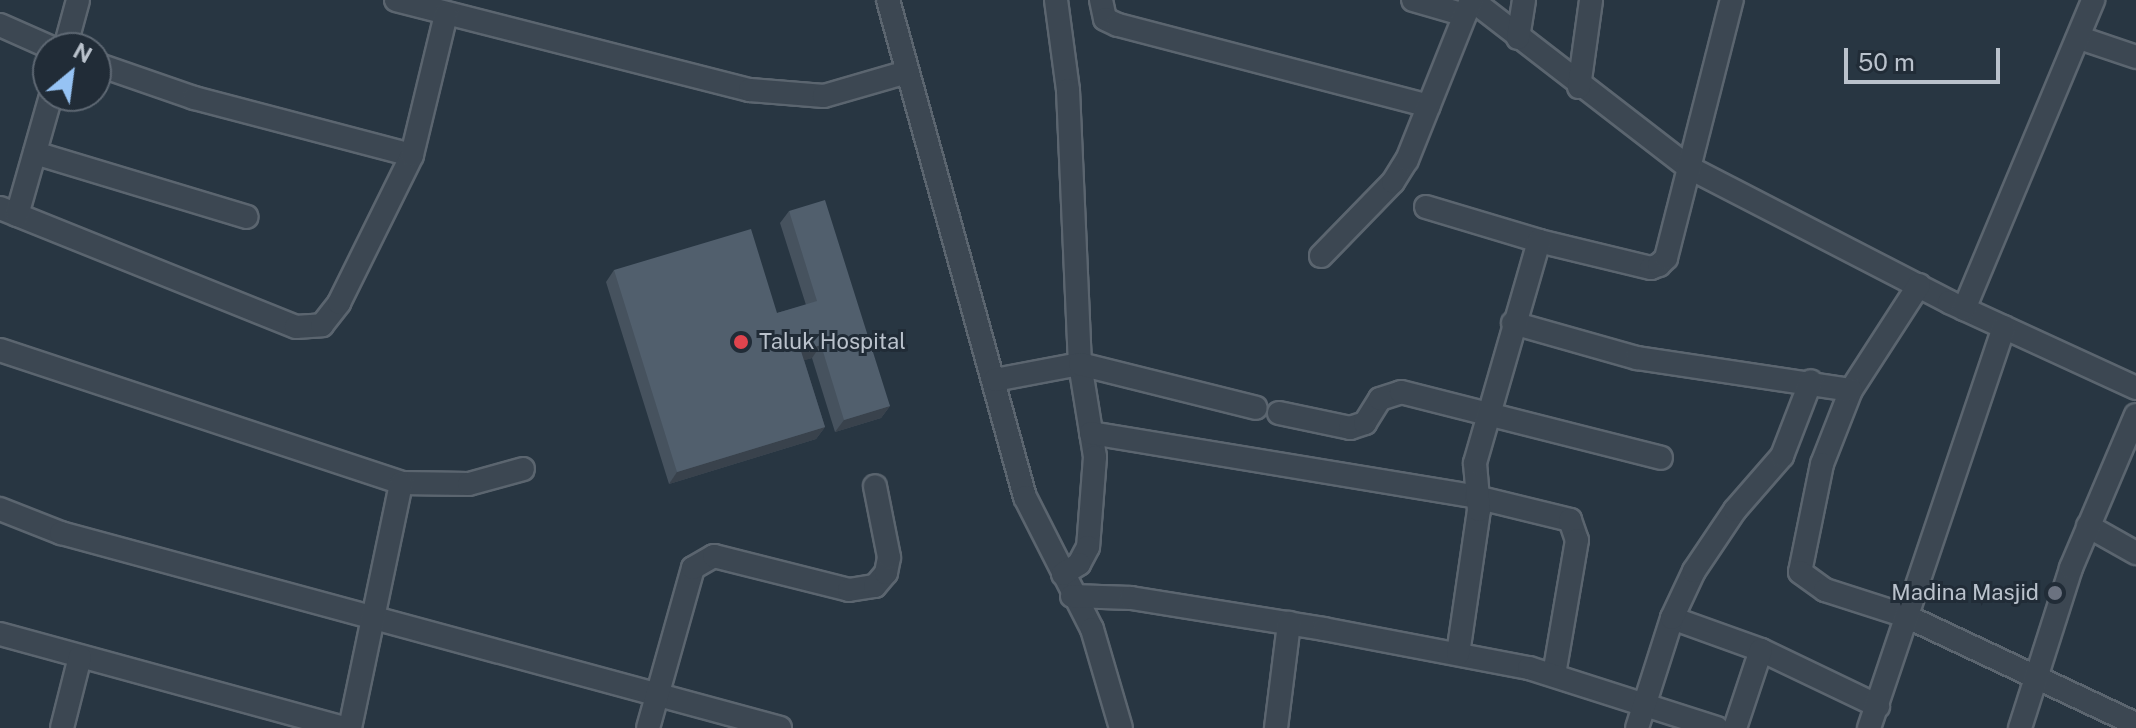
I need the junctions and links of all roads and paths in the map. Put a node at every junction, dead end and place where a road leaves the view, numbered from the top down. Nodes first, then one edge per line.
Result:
1 (78, 0) edge
2 (396, 0) edge
3 (888, 0) edge
4 (1056, 0) edge
5 (1101, 0) edge
6 (1413, 0) edge
7 (1524, 0) edge
8 (1591, 0) edge
9 (1732, 0) edge
10 (2093, 0) edge
11 (1469, 5) edge
12 (446, 14) junction
13 (0, 25) edge
14 (69, 32) edge
15 (1518, 38) junction
16 (2080, 38) junction
17 (32, 39) edge
18 (2136, 57) edge
19 (112, 70) edge
20 (907, 72) junction
21 (1579, 87) junction
22 (1429, 106) junction
23 (47, 112) edge
24 (35, 153) junction
25 (412, 155) junction
26 (1688, 167) junction
27 (1426, 207) dead end
28 (8, 212) edge
29 (247, 217) dead end
30 (1539, 241) junction
31 (1321, 256) dead end
32 (1919, 285) junction
33 (1964, 309) junction
34 (1513, 323) junction
35 (2004, 327) junction
36 (0, 350) edge
37 (1080, 364) junction
38 (995, 380) junction
39 (1811, 381) junction
40 (2136, 388) edge
41 (1851, 390) junction
42 (1256, 408) dead end
43 (1279, 413) dead end
44 (1488, 413) junction
45 (2136, 415) edge
46 (1091, 433) junction
47 (1661, 458) dead end
48 (523, 469) dead end
49 (401, 483) junction
50 (875, 486) dead end
51 (1476, 497) junction
52 (0, 509) edge
53 (2088, 526) junction
54 (2136, 553) edge
55 (1063, 574) junction
56 (1072, 596) junction
57 (1906, 616) junction
58 (1672, 618) junction
59 (376, 620) junction
60 (1289, 623) junction
61 (0, 634) edge
62 (1761, 650) junction
63 (1458, 654) junction
64 (80, 657) junction
65 (1554, 675) junction
66 (2034, 680) junction
67 (653, 697) junction
68 (1646, 701) junction
69 (1878, 706) junction
70 (2136, 724) edge
71 (62, 728) edge
72 (343, 728) edge
73 (350, 728) edge
74 (648, 728) edge
75 (780, 728) edge
76 (1121, 728) edge
77 (1276, 728) edge
78 (1637, 728) edge
79 (1717, 728) edge
80 (1735, 728) edge
81 (1869, 728) edge
82 (2020, 728) edge

1 - 14 street
2 - 12 street
3 - 20 street
4 - 37 street
5 - 22 street
6 - 11 street
7 - 15 street
8 - 21 street
9 - 26 street
10 - 16 street
11 - 15 street
11 - 22 street
12 - 20 street
12 - 25 street
13 - 17 street
15 - 21 street
16 - 18 street
16 - 33 street
19 - 25 street
20 - 38 street
21 - 26 street
22 - 31 street
23 - 24 street
24 - 28 street
24 - 29 street
25 - 28 street
26 - 30 street
26 - 32 street
27 - 30 street
30 - 34 street
32 - 33 street
32 - 41 street
33 - 35 street
34 - 39 street
34 - 44 street
35 - 40 street
35 - 57 street
36 - 49 street
37 - 38 street
37 - 42 street
37 - 46 street
38 - 55 street
39 - 41 street
39 - 58 street
41 - 57 street
43 - 44 street
44 - 47 street
44 - 51 street
45 - 53 street
46 - 51 street
46 - 55 street
48 - 49 street
49 - 59 street
50 - 67 street
51 - 63 street
51 - 65 street
52 - 59 street
53 - 54 street
53 - 66 street
55 - 56 street
56 - 60 street
56 - 76 street
57 - 66 street
57 - 69 street
58 - 62 street
58 - 68 street
59 - 67 street
59 - 73 street
60 - 63 street
60 - 77 street
61 - 64 street
62 - 69 street
62 - 80 street
63 - 65 street
64 - 71 street
64 - 72 street
65 - 68 street
66 - 70 street
66 - 82 street
67 - 74 street
67 - 75 street
68 - 78 street
68 - 79 street
69 - 81 street

